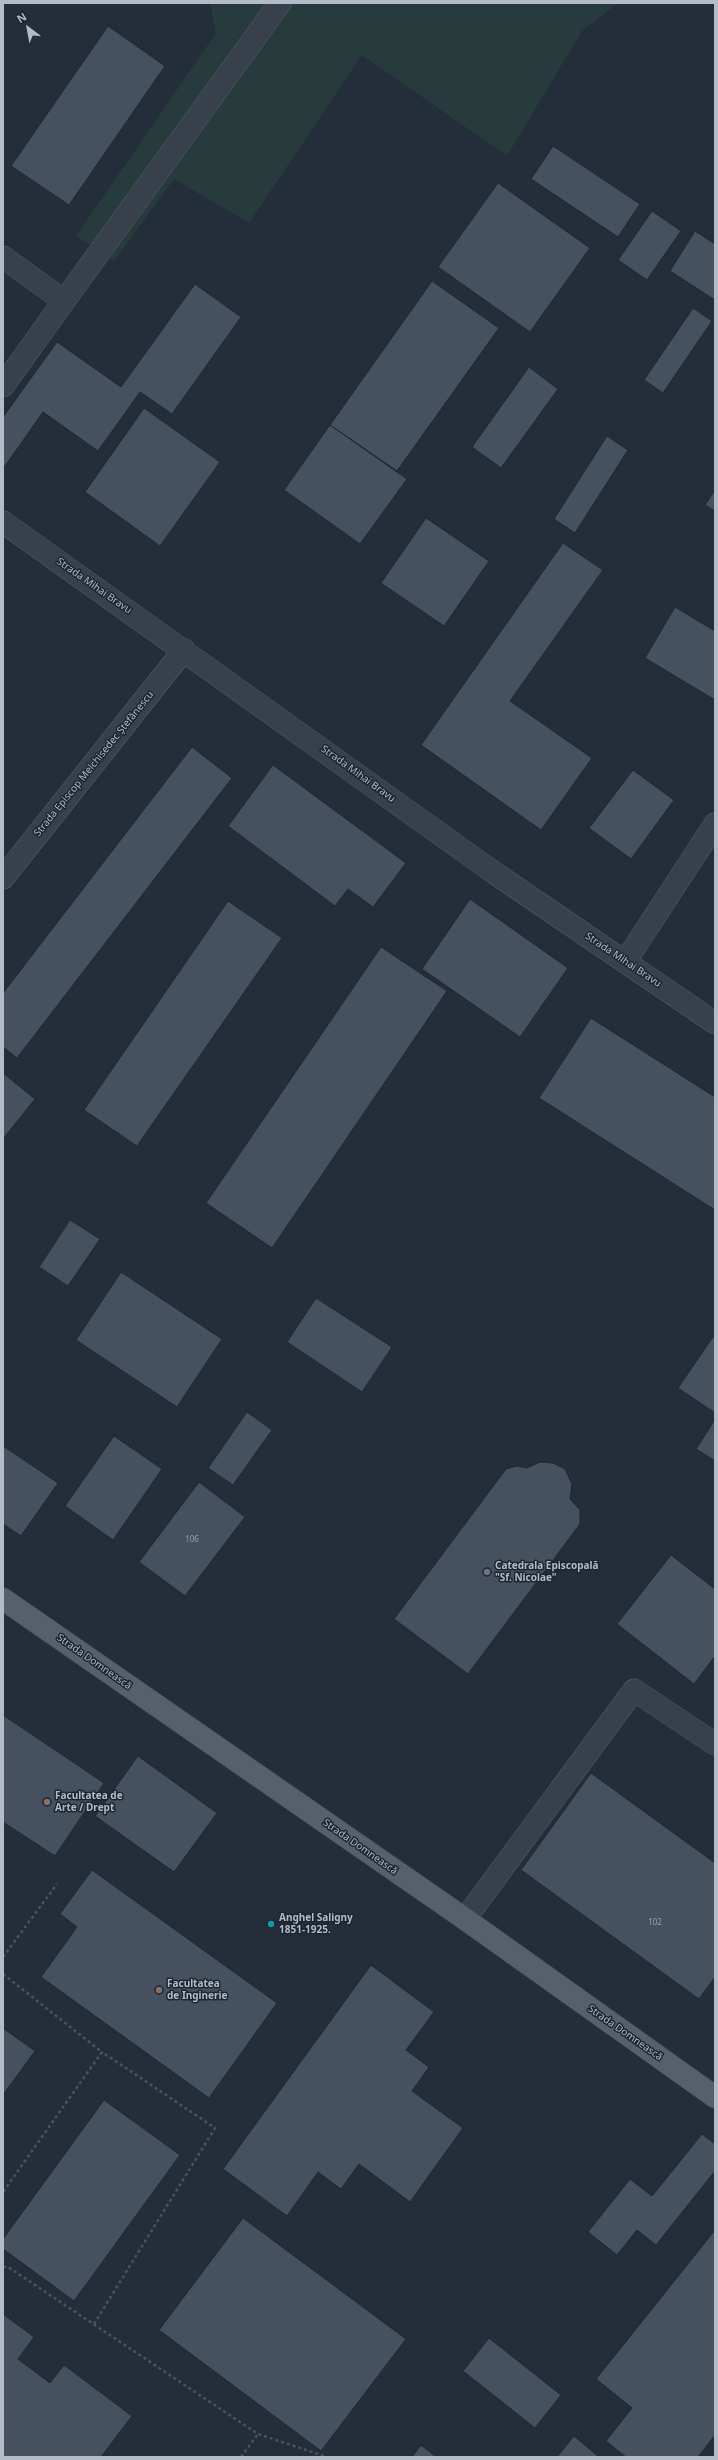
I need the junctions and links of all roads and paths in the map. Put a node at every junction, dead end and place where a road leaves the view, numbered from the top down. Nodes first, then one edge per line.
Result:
1 (280, 3) edge
2 (3, 257) edge
3 (64, 301) junction
4 (3, 386) edge
5 (3, 522) edge
6 (184, 650) junction
7 (715, 824) edge
8 (3, 878) edge
9 (625, 962) junction
10 (715, 1023) edge
11 (3, 1599) edge
12 (715, 1744) edge
13 (57, 1884) dead end
14 (465, 1919) junction
15 (3, 1957) edge
16 (3, 1974) edge
17 (102, 2052) junction
18 (715, 2097) edge
19 (3, 2192) edge
20 (3, 2266) edge
21 (94, 2324) junction
22 (258, 2434) junction
23 (241, 2457) edge
24 (327, 2457) edge

1 - 3 street
2 - 3 street
3 - 4 street
5 - 6 street, Strada Mihai Bravu
6 - 8 street, Strada Episcop Melchisedec Ștefănescu
6 - 9 street, Strada Mihai Bravu
7 - 9 street
9 - 10 street, Strada Mihai Bravu
11 - 14 main road, Strada Domnească
12 - 14 street
13 - 15 path
14 - 18 main road, Strada Domnească
16 - 17 path
17 - 19 path
17 - 21 path
20 - 21 path
21 - 22 path
22 - 23 path
22 - 24 path

